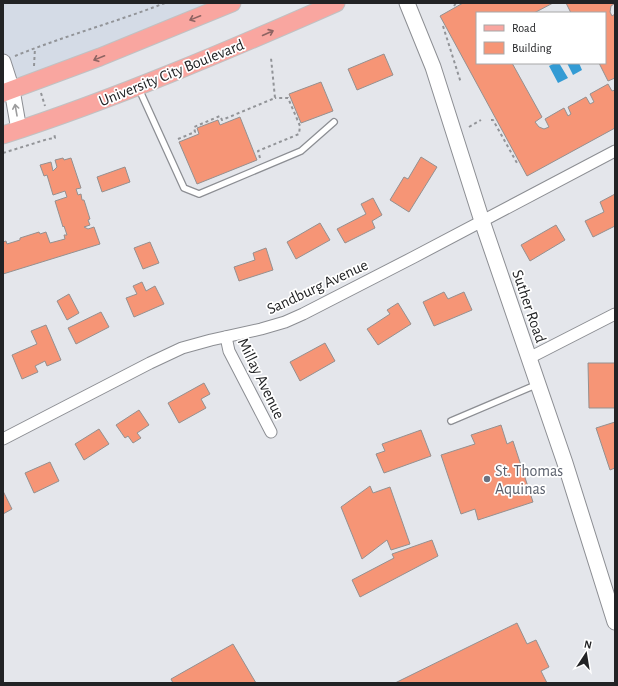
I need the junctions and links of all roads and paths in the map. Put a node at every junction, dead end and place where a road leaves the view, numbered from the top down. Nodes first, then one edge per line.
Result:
1 (165, 3) edge
2 (232, 3) edge
3 (336, 3) edge
4 (407, 3) edge
5 (443, 26) dead end
6 (35, 48) junction
7 (271, 58) dead end
8 (9, 59) edge
9 (33, 63) dead end
10 (461, 83) dead end
11 (139, 87) junction
12 (8, 91) edge
13 (42, 96) dead end
14 (275, 98) junction
15 (45, 106) dead end
16 (481, 120) dead end
17 (490, 120) dead end
18 (334, 122) dead end
19 (469, 127) dead end
20 (19, 130) junction
21 (53, 130) dead end
22 (3, 135) edge
23 (178, 139) dead end
24 (615, 151) edge
25 (3, 153) edge
26 (260, 158) dead end
27 (518, 163) dead end
28 (482, 221) junction
29 (615, 314) edge
30 (226, 337) junction
31 (529, 358) junction
32 (538, 384) junction
33 (450, 421) dead end
34 (271, 432) dead end
35 (3, 439) edge
36 (615, 622) edge

1 - 6 path
2 -> 12 main road
11 -> 3 main road, University City Boulevard
4 - 28 street, Suther Road
5 - 10 path
6 - 8 path
6 - 9 path
7 - 14 path
8 - 12 street
11 - 18 lane
11 - 20 main road, University City Boulevard
20 -> 12 street
13 - 15 path
14 - 23 path
14 - 26 path
16 - 19 path
17 - 27 path
20 - 22 main road, University City Boulevard
21 - 25 path
24 - 28 street, Sandburg Avenue
28 - 30 street, Sandburg Avenue
28 - 31 street, Suther Road
29 - 31 street
30 - 34 street, Millay Avenue
30 - 35 street, Sandburg Avenue
31 - 32 street, Suther Road
32 - 33 lane
32 - 36 street, Suther Road

